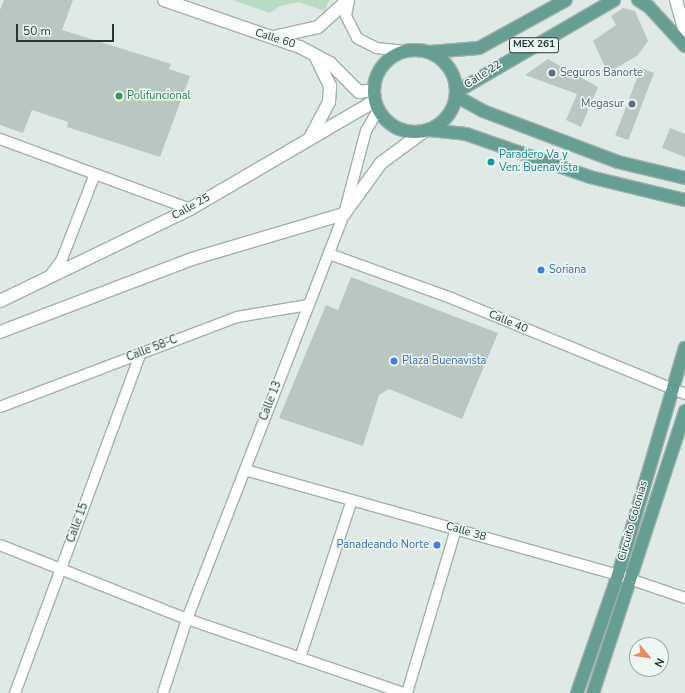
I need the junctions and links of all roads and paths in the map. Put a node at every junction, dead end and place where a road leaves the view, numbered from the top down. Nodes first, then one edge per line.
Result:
1 (164, 0) edge
2 (348, 0) edge
3 (566, 0) edge
4 (614, 0) edge
5 (638, 0) edge
6 (676, 0) edge
7 (685, 32) edge
8 (267, 38) junction
9 (685, 46) edge
10 (407, 51) junction
11 (429, 52) junction
12 (313, 53) junction
13 (456, 94) junction
14 (375, 100) junction
15 (426, 131) junction
16 (0, 139) edge
17 (302, 145) junction
18 (95, 174) junction
19 (685, 178) edge
20 (685, 200) edge
21 (190, 208) junction
22 (344, 214) junction
23 (329, 254) junction
24 (47, 280) junction
25 (0, 300) edge
26 (308, 305) junction
27 (0, 332) edge
28 (685, 348) edge
29 (141, 353) junction
30 (671, 390) junction
31 (685, 394) edge
32 (0, 407) edge
33 (685, 411) edge
34 (245, 470) junction
35 (352, 500) junction
36 (456, 529) junction
37 (0, 545) edge
38 (60, 571) junction
39 (618, 574) junction
40 (631, 579) junction
41 (685, 598) edge
42 (187, 619) junction
43 (300, 658) junction
44 (15, 693) edge
45 (163, 693) edge
46 (403, 693) edge
47 (407, 693) edge
48 (577, 693) edge
49 (593, 693) edge

1 - 8 main road, Calle 60
2 - 8 main road
2 - 10 street
3 - 11 main road, MEX 261
4 - 13 main road, Calle 22 / MEX 261
5 - 9 main road
6 - 7 main road
8 - 12 main road, Calle 60
10 - 11 main road
10 - 14 main road
11 - 13 main road
12 - 14 main road, Calle 60
12 - 17 main road
13 - 15 main road
13 - 19 main road
14 - 15 main road
14 - 17 main road, Calle 25
14 - 22 street, Calle 13
15 - 20 main road
15 - 22 main road
16 - 18 street
17 - 21 main road, Calle 25
18 - 21 street
18 - 24 street
21 - 24 main road, Calle 25
22 - 23 street, Calle 13
22 - 27 main road
23 - 26 street, Calle 13
23 - 30 street, Calle 40
24 - 25 main road, Calle 25
26 - 29 street, Calle 58-C
26 - 34 street, Calle 13
28 - 30 main road, Circuito Colonias
29 - 32 street, Calle 58-C
29 - 38 street, Calle 15
30 - 31 street, Calle 40
30 - 39 main road, Circuito Colonias
33 - 40 main road, Circuito Colonias
34 - 35 street, Calle 38
34 - 42 street, Calle 13
35 - 36 street, Calle 38
35 - 43 street
36 - 39 street, Calle 38
36 - 47 street
37 - 38 street
38 - 42 street
38 - 44 street, Calle 15
39 - 40 street, Calle 38
39 - 48 main road, Circuito Colonias
40 - 41 street, Calle 38
40 - 49 main road, Circuito Colonias
42 - 43 street
42 - 45 street, Calle 13
43 - 46 street

